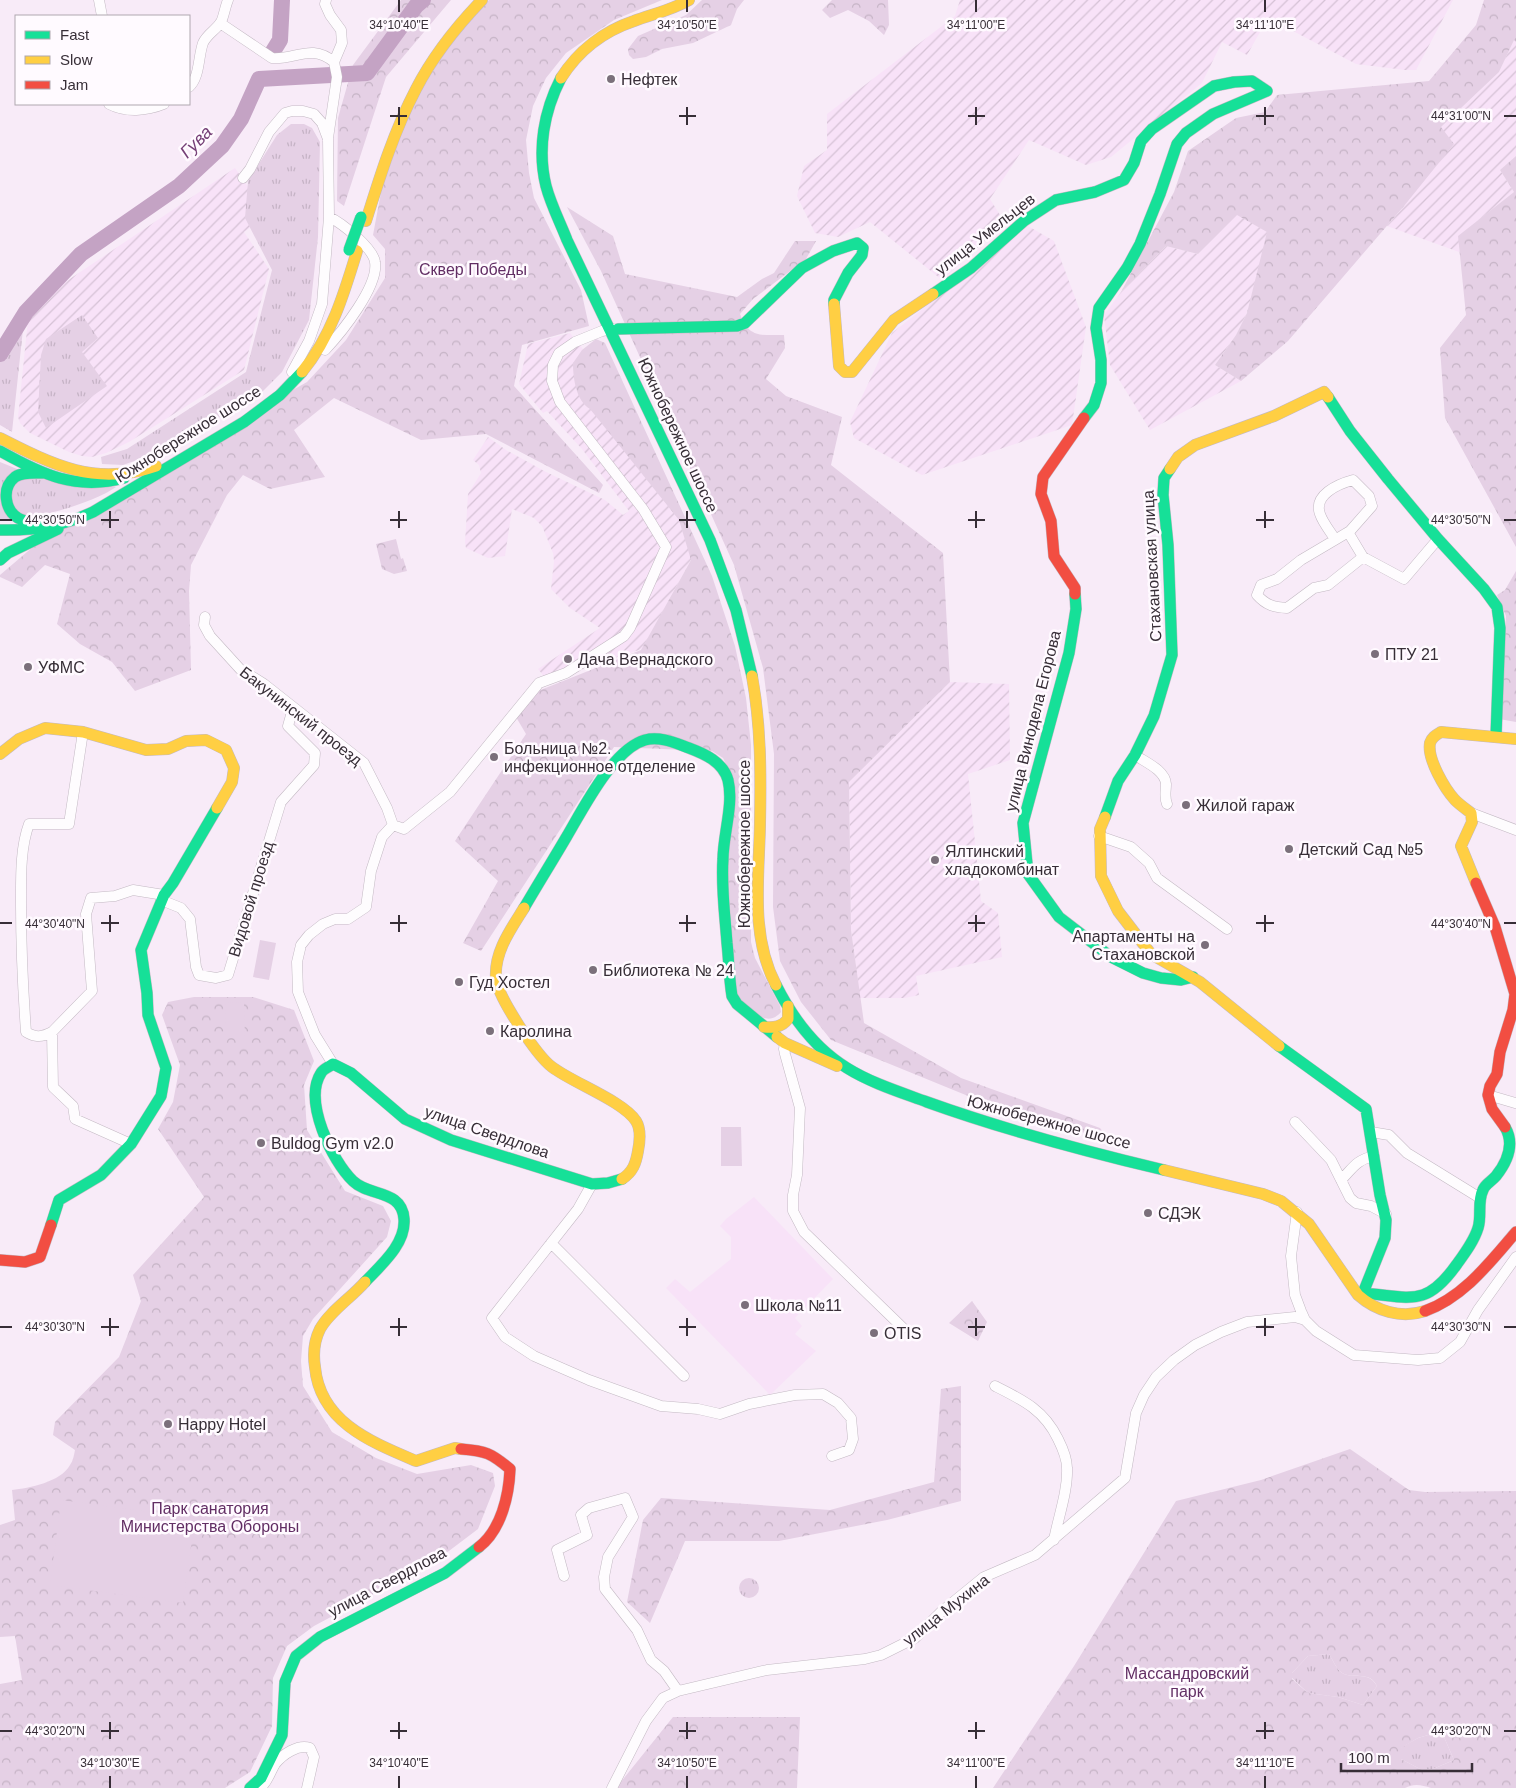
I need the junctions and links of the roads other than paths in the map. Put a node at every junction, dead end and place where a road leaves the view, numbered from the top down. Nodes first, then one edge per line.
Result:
1 (99, 0) edge
2 (228, 0) edge
3 (326, 0) edge
4 (468, 0) edge
5 (482, 0) edge
6 (689, 0) edge
7 (698, 0) edge
8 (102, 15) edge
9 (220, 23) junction
10 (336, 68) junction
11 (190, 85) edge
12 (1267, 91) joint
13 (112, 105) edge
14 (162, 105) edge
15 (328, 139) junction
16 (242, 178) dead end
17 (330, 217) junction
18 (364, 219) junction
19 (353, 251) junction
20 (610, 330) junction
21 (309, 364) junction
22 (292, 372) junction
23 (0, 438) edge
24 (0, 451) edge
25 (42, 472) junction
26 (137, 473) junction
27 (80, 518) junction
28 (45, 527) junction
29 (0, 530) edge
30 (1348, 532) junction
31 (1335, 539) junction
32 (1438, 539) junction
33 (1364, 557) junction
34 (0, 560) edge
35 (205, 617) dead end
36 (293, 708) junction
37 (83, 732) junction
38 (1496, 736) junction
39 (1516, 739) edge
40 (0, 754) edge
41 (1135, 755) junction
42 (1167, 804) dead end
43 (1471, 813) junction
44 (393, 825) junction
45 (1516, 830) edge
46 (1100, 836) junction
47 (162, 897) junction
48 (1227, 929) dead end
49 (1193, 977) junction
50 (1515, 1004) edge
51 (788, 1006) junction
52 (764, 1028) junction
53 (52, 1032) junction
54 (813, 1033) junction
55 (785, 1043) junction
56 (333, 1064) junction
57 (848, 1069) junction
58 (1488, 1095) junction
59 (1515, 1103) edge
60 (1296, 1122) dead end
61 (1370, 1132) junction
62 (130, 1144) junction
63 (1374, 1156) junction
64 (1341, 1180) junction
65 (592, 1184) junction
66 (1480, 1198) junction
67 (1297, 1212) junction
68 (1386, 1214) junction
69 (1516, 1221) edge
70 (1516, 1232) edge
71 (551, 1243) junction
72 (1516, 1257) edge
73 (0, 1260) edge
74 (1363, 1293) junction
75 (1305, 1320) junction
76 (903, 1328) dead end
77 (684, 1376) dead end
78 (995, 1386) dead end
79 (832, 1456) dead end
80 (1054, 1540) junction
81 (564, 1576) dead end
82 (678, 1691) junction
83 (250, 1788) edge
84 (260, 1788) edge
85 (307, 1788) edge
86 (612, 1788) edge

1 - 8 street
2 - 9 street
3 - 10 street
4 - 18 main road, Южнобережное шоссе
5 - 18 main road, Южнобережное шоссе
6 - 20 main road, Южнобережное шоссе
7 - 20 main road, Южнобережное шоссе
9 - 10 street
9 - 11 street
10 - 15 street
12 - 20 main road, улица Умельцев
12 - 49 main road, улица Винодела Егорова
13 - 14 street
15 - 16 street
15 - 17 street
17 - 21 street
17 - 22 street
18 - 19 main road, Южнобережное шоссе
19 - 21 main road, Южнобережное шоссе
19 - 22 main road, Южнобережное шоссе
20 - 44 street
20 - 51 main road, Южнобережное шоссе
20 - 54 main road, Южнобережное шоссе
21 - 27 main road, Южнобережное шоссе
22 - 26 main road, Южнобережное шоссе
23 - 26 main road, Южнобережное шоссе
24 - 25 main road
25 - 26 main road
25 - 28 main road
27 - 28 main road, Южнобережное шоссе
27 - 34 main road
28 - 29 main road, Южнобережное шоссе
30 - 31 street
30 - 31 street
30 - 33 street
31 - 33 street
32 - 33 street
32 - 38 main road, Стахановская улица
32 - 41 main road, Стахановская улица
35 - 36 street, Бакунинский проезд
36 - 44 street, Бакунинский проезд
36 - 47 street, Видовой проезд
37 - 40 main road
37 - 47 main road
37 - 53 street
38 - 39 main road
38 - 43 main road
41 - 42 street
41 - 46 main road, Стахановская улица
43 - 45 street
43 - 50 main road
44 - 56 street
46 - 48 street
46 - 49 main road, Стахановская улица
47 - 53 street
47 - 62 main road
49 - 61 main road
50 - 58 main road
51 - 52 main road
51 - 54 main road, Южнобережное шоссе
52 - 55 main road, улица Свердлова
52 - 65 main road, улица Свердлова
53 - 62 street
54 - 55 main road
54 - 57 main road, Южнобережное шоссе
54 - 74 main road, Южнобережное шоссе
55 - 57 main road, улица Свердлова
55 - 76 street
56 - 65 main road, улица Свердлова
56 - 83 main road, улица Свердлова
57 - 67 main road, Южнобережное шоссе
58 - 59 street
58 - 66 main road
60 - 64 street
61 - 63 main road
61 - 66 street
62 - 73 main road
63 - 64 street
63 - 68 main road
64 - 68 street
65 - 71 street
66 - 74 main road
67 - 70 main road, Южнобережное шоссе
67 - 75 street
68 - 74 main road
69 - 74 main road, Южнобережное шоссе
71 - 77 street
71 - 79 street
72 - 75 street
75 - 80 street, улица Мухина
78 - 80 street
80 - 82 street, улица Мухина
81 - 82 street
82 - 86 street, улица Мухина
84 - 85 street

